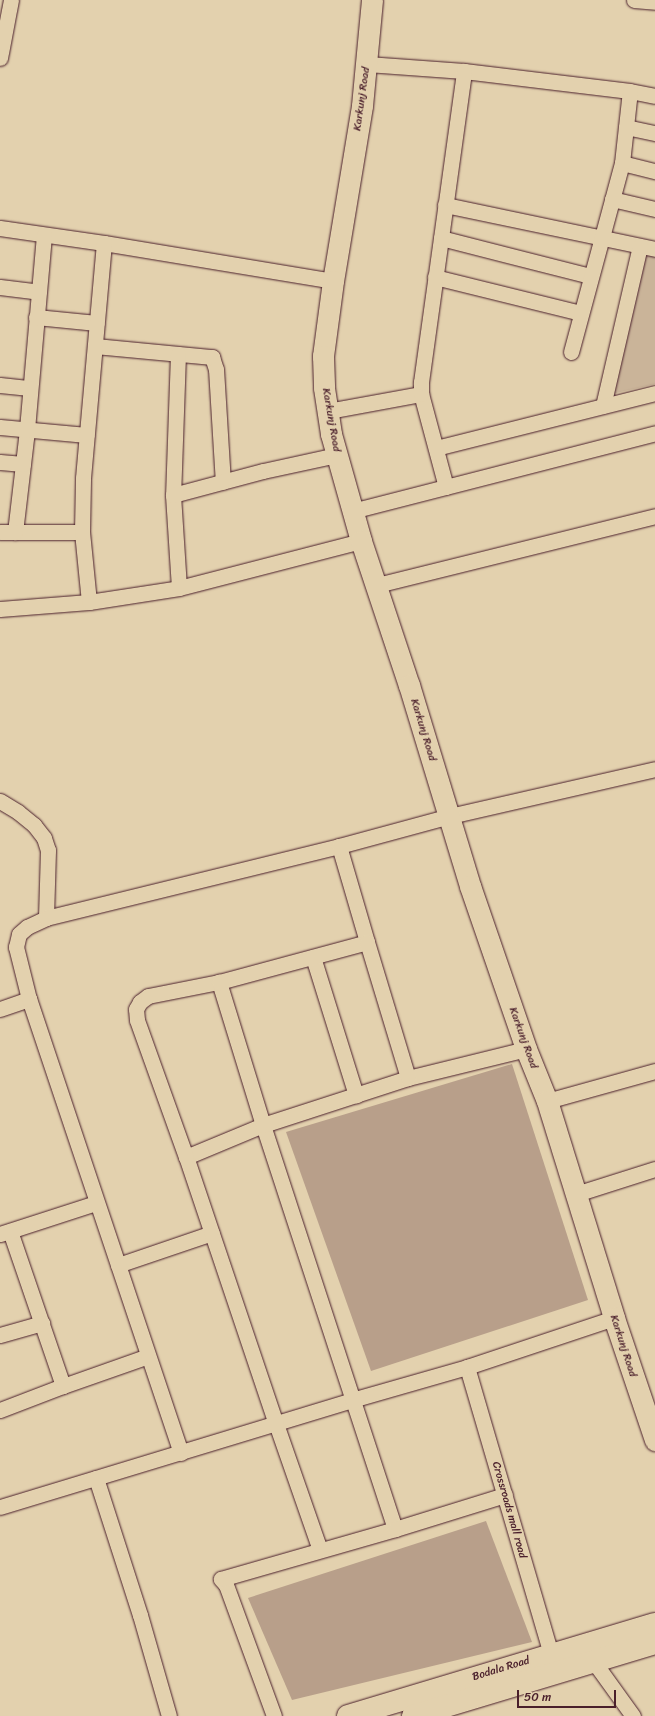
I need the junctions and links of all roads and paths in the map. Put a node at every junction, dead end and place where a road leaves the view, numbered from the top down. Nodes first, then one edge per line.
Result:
1 (11, 0) edge
2 (372, 0) edge
3 (634, 0) edge
4 (655, 2) edge
5 (2, 33) edge
6 (0, 58) edge
7 (367, 64) junction
8 (464, 71) junction
9 (630, 91) junction
10 (655, 96) edge
11 (626, 127) junction
12 (655, 133) edge
13 (622, 163) junction
14 (655, 171) edge
15 (612, 199) junction
16 (445, 204) junction
17 (655, 209) edge
18 (0, 228) edge
19 (44, 235) junction
20 (441, 238) junction
21 (602, 238) junction
22 (104, 243) junction
23 (640, 246) junction
24 (655, 249) edge
25 (590, 276) junction
26 (436, 277) junction
27 (333, 281) junction
28 (0, 287) edge
29 (39, 292) junction
30 (581, 314) junction
31 (36, 317) junction
32 (97, 323) junction
33 (95, 346) junction
34 (571, 352) dead end
35 (178, 354) junction
36 (0, 385) edge
37 (30, 388) junction
38 (655, 393) edge
39 (421, 394) junction
40 (603, 406) junction
41 (328, 411) junction
42 (0, 427) edge
43 (27, 430) junction
44 (655, 434) edge
45 (86, 435) junction
46 (436, 448) junction
47 (337, 455) junction
48 (0, 462) edge
49 (23, 464) junction
50 (224, 482) junction
51 (446, 486) junction
52 (173, 495) junction
53 (352, 511) junction
54 (655, 516) edge
55 (0, 532) edge
56 (15, 532) junction
57 (82, 532) junction
58 (361, 541) junction
59 (377, 585) junction
60 (180, 588) junction
61 (89, 602) junction
62 (0, 609) edge
63 (655, 769) edge
64 (0, 801) edge
65 (450, 816) junction
66 (339, 846) junction
67 (46, 918) junction
68 (367, 942) junction
69 (313, 957) junction
70 (219, 982) junction
71 (29, 999) junction
72 (0, 1009) edge
73 (526, 1049) junction
74 (655, 1071) edge
75 (408, 1078) junction
76 (356, 1095) junction
77 (547, 1101) junction
78 (263, 1125) junction
79 (186, 1157) junction
80 (655, 1169) edge
81 (576, 1194) junction
82 (96, 1203) junction
83 (5, 1233) edge
84 (212, 1233) junction
85 (118, 1265) junction
86 (614, 1318) junction
87 (42, 1323) junction
88 (0, 1335) edge
89 (148, 1356) junction
90 (467, 1367) junction
91 (63, 1386) junction
92 (352, 1400) junction
93 (0, 1410) edge
94 (276, 1424) junction
95 (655, 1440) edge
96 (181, 1453) junction
97 (96, 1478) junction
98 (505, 1495) junction
99 (0, 1507) edge
100 (395, 1530) junction
101 (320, 1550) junction
102 (655, 1624) edge
103 (655, 1643) edge
104 (588, 1653) junction
105 (551, 1654) junction
106 (169, 1716) edge
107 (274, 1716) edge
108 (348, 1716) edge
109 (413, 1716) edge
110 (633, 1716) edge

1 - 5 street
2 - 7 street, Karkunj Road
3 - 4 street
5 - 6 street
7 - 8 street
7 - 27 street, Karkunj Road
8 - 9 street
8 - 16 street
9 - 10 street
9 - 11 street
11 - 12 street
11 - 13 street
13 - 14 street
13 - 15 street
15 - 17 street
15 - 21 street
16 - 20 street
16 - 21 street
18 - 19 street
19 - 22 street
19 - 29 street
20 - 25 street
20 - 26 street
21 - 23 street
21 - 25 street
22 - 27 street
22 - 32 street
23 - 24 street
23 - 40 street
25 - 30 street
26 - 30 street
26 - 39 street
27 - 41 street, Karkunj Road
28 - 29 street
29 - 31 street
30 - 34 street
31 - 32 street
31 - 37 street
32 - 33 street
33 - 35 street
33 - 45 street
35 - 50 street
35 - 52 street
36 - 37 street
37 - 43 street
38 - 40 street
39 - 41 street
39 - 46 street
40 - 46 street
41 - 47 street, Karkunj Road
42 - 43 street
43 - 45 street
43 - 49 street
44 - 51 street
45 - 57 street
46 - 51 street
47 - 50 street
47 - 53 street, Karkunj Road
48 - 49 street
49 - 56 street
50 - 52 street
51 - 53 street
52 - 60 street
53 - 58 street, Karkunj Road
54 - 59 street
55 - 56 street
56 - 57 street
57 - 61 street
58 - 59 street, Karkunj Road
58 - 60 street
59 - 65 street, Karkunj Road
60 - 61 street
61 - 62 street
63 - 65 street
64 - 67 street
65 - 66 street
65 - 73 street, Karkunj Road
66 - 67 street
66 - 68 street
67 - 71 street
68 - 69 street
68 - 75 street
69 - 70 street
69 - 76 street
70 - 78 street
70 - 79 street
71 - 72 street
71 - 82 street
73 - 75 street
73 - 77 street, Karkunj Road
74 - 77 street
75 - 76 street
76 - 78 street
77 - 81 street, Karkunj Road
78 - 79 street
78 - 92 street
79 - 84 street
80 - 81 street
81 - 86 street, Karkunj Road
82 - 83 street
82 - 85 street
83 - 87 street
84 - 85 street
84 - 94 street
85 - 89 street
86 - 90 street
86 - 95 street, Karkunj Road
87 - 88 street
87 - 91 street
89 - 91 street
89 - 96 street
90 - 92 street
90 - 98 street, Crossroads mall road
91 - 93 street
92 - 94 street
92 - 100 street
94 - 96 street
94 - 101 street
96 - 97 street
97 - 99 street
97 - 106 street
98 - 100 street
98 - 105 street, Crossroads mall road
100 - 101 street
101 - 107 street
102 - 104 main road, Bodala Road
103 - 104 main road, Bodala Road
104 - 105 main road, Bodala Road
104 - 109 main road, Bodala Road
104 - 110 street
105 - 108 main road, Bodala Road

